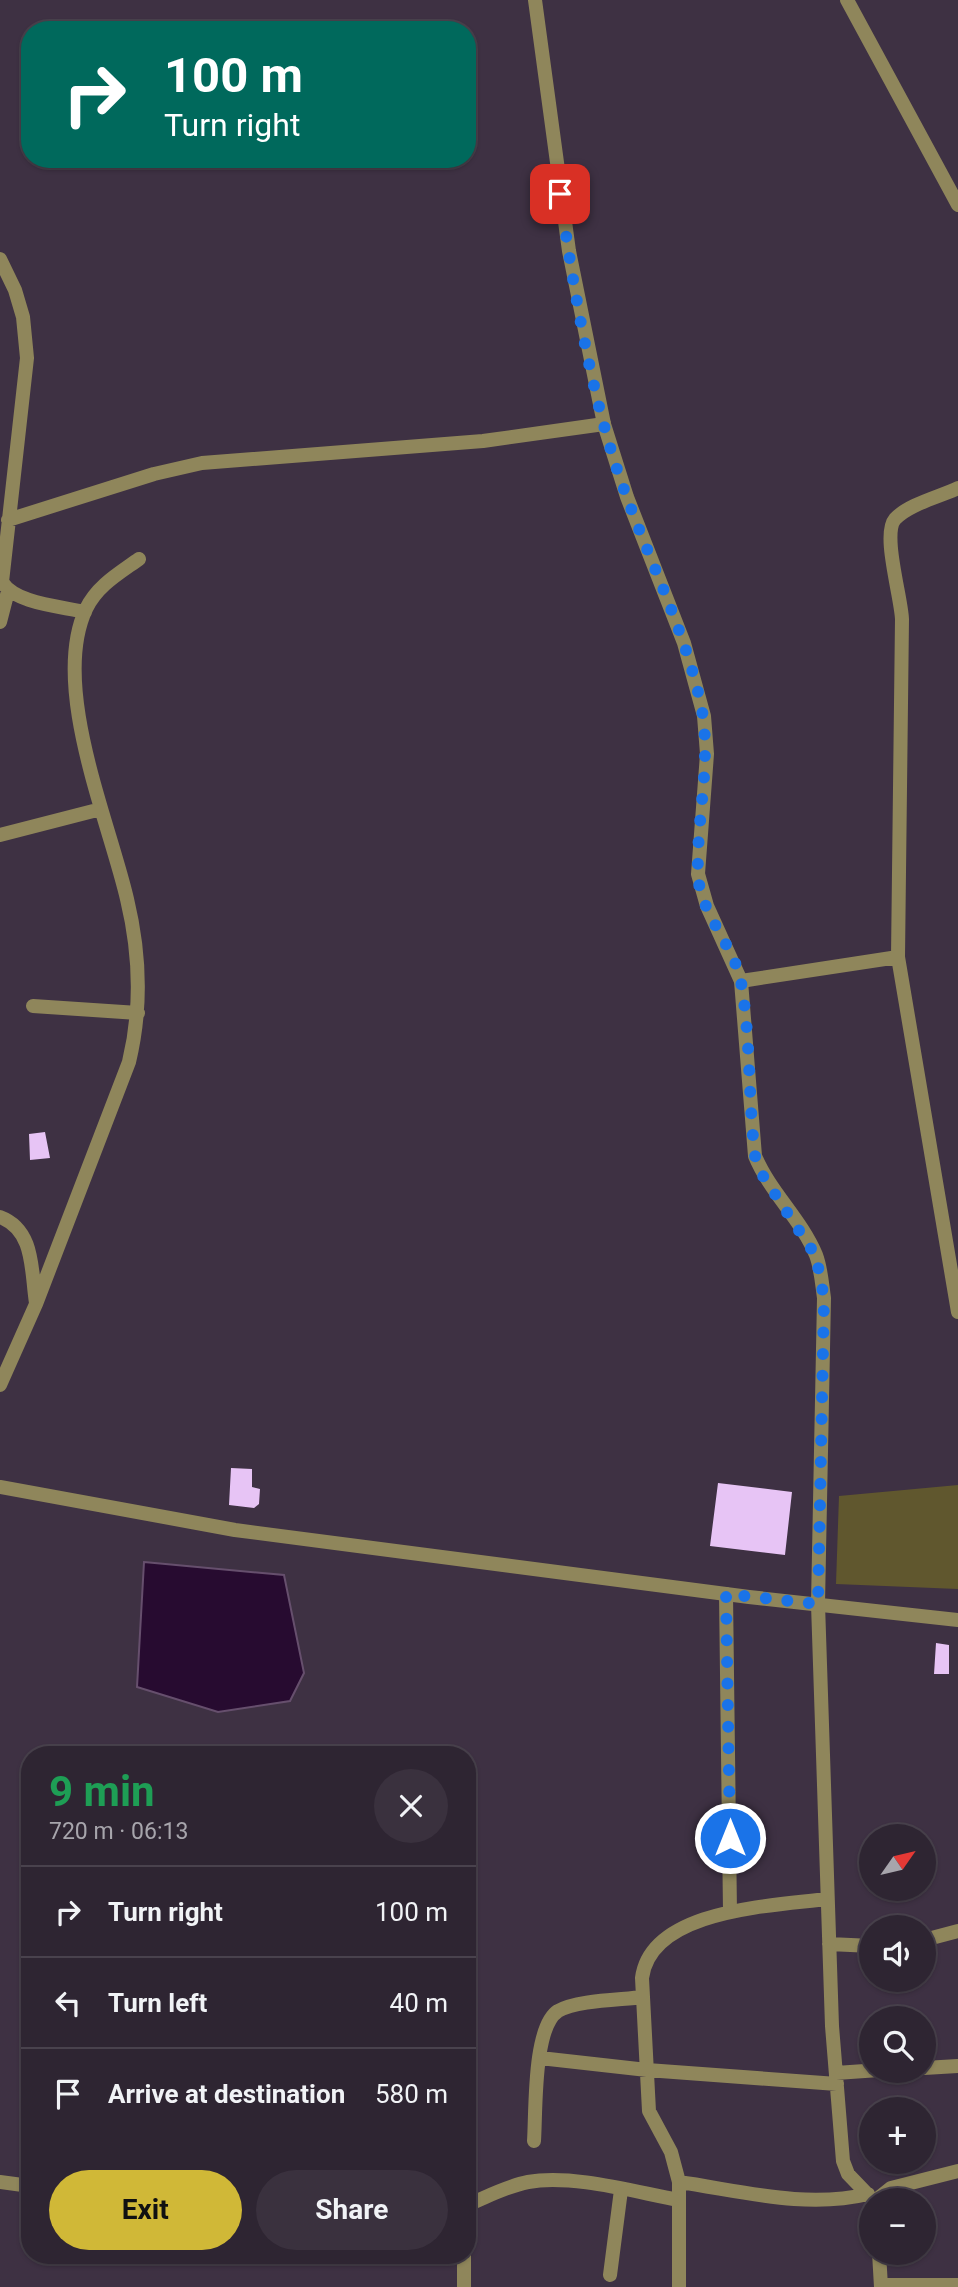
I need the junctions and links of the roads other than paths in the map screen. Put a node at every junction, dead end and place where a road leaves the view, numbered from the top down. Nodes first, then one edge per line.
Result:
1 (535, 0) edge
2 (847, 0) edge
3 (958, 205) edge
4 (0, 259) edge
5 (604, 424) junction
6 (958, 488) edge
7 (8, 520) junction
8 (139, 559) dead end
9 (8, 592) junction
10 (85, 612) junction
11 (0, 622) edge
12 (101, 809) junction
13 (0, 835) edge
14 (898, 957) junction
15 (741, 981) junction
16 (33, 1006) dead end
17 (138, 1013) junction
18 (0, 1217) edge
19 (36, 1304) junction
20 (958, 1312) edge
21 (0, 1385) edge
22 (0, 1488) edge
23 (726, 1594) junction
24 (818, 1604) junction
25 (958, 1620) edge
26 (827, 1899) junction
27 (730, 1912) junction
28 (958, 1931) edge
29 (936, 1937) edge
30 (829, 1944) junction
31 (859, 1945) edge
32 (643, 1997) junction
33 (540, 2058) junction
34 (958, 2066) edge
35 (936, 2067) edge
36 (647, 2070) junction
37 (859, 2074) edge
38 (836, 2078) junction
39 (534, 2141) dead end
40 (958, 2171) edge
41 (0, 2182) edge
42 (679, 2182) junction
43 (21, 2185) edge
44 (861, 2188) edge
45 (891, 2188) edge
46 (621, 2190) junction
47 (859, 2199) edge
48 (679, 2200) junction
49 (476, 2202) edge
50 (464, 2264) edge
51 (879, 2265) edge
52 (610, 2275) dead end
53 (958, 2285) edge
54 (881, 2286) edge
55 (464, 2287) edge
56 (679, 2287) edge

1 - 5 street
2 - 3 street
4 - 7 street
5 - 7 street
5 - 15 street
6 - 14 street
7 - 9 street
8 - 10 street
9 - 10 street
9 - 11 street
10 - 12 street
12 - 13 street
12 - 17 street
14 - 15 street
14 - 20 street
15 - 24 street
16 - 17 street
17 - 19 street
18 - 19 street
19 - 21 street
22 - 23 street
23 - 24 street
23 - 27 street
24 - 25 street
24 - 26 street
26 - 27 street
26 - 30 street
27 - 32 street
28 - 29 street
30 - 31 street
30 - 38 street
32 - 33 street
32 - 36 street
33 - 36 street
33 - 39 street
34 - 35 street
36 - 38 street
36 - 42 street
37 - 38 street
38 - 44 street
40 - 45 street
41 - 43 street
42 - 47 street
42 - 48 street
46 - 48 street
46 - 49 street
46 - 52 street
48 - 56 street
50 - 55 street
51 - 54 street
53 - 54 street

